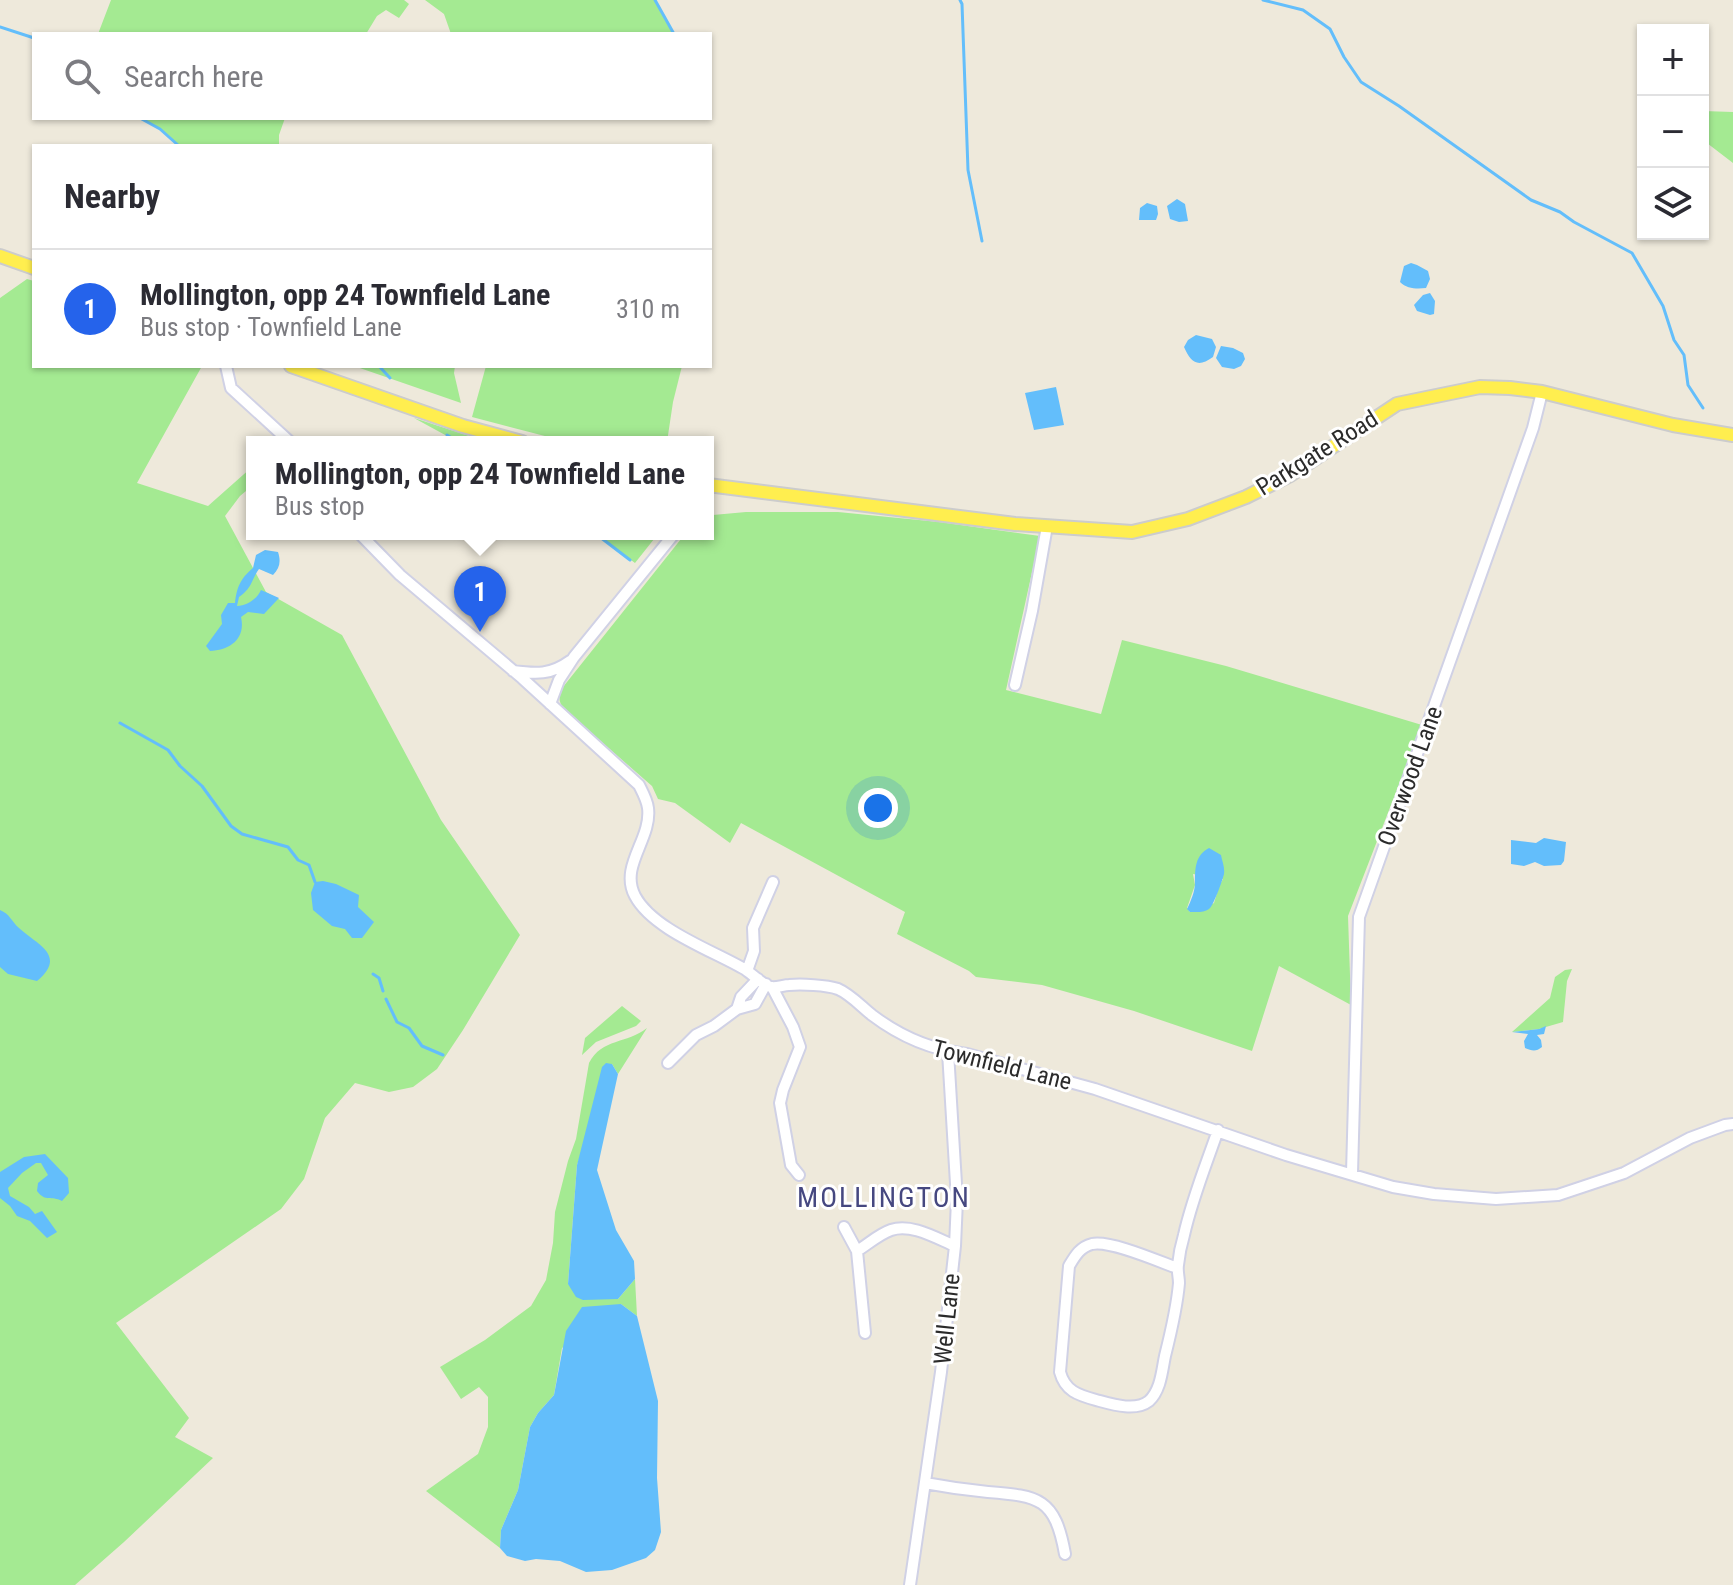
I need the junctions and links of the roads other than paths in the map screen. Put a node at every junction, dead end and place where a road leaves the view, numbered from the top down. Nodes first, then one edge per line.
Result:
1 (0, 256) edge
2 (32, 267) edge
3 (226, 368) edge
4 (297, 368) edge
5 (1542, 392) junction
6 (1733, 435) edge
7 (283, 436) edge
8 (500, 436) edge
9 (714, 486) edge
10 (1047, 526) junction
11 (366, 540) edge
12 (669, 540) edge
13 (574, 657) junction
14 (513, 670) junction
15 (1015, 685) dead end
16 (550, 704) junction
17 (773, 882) dead end
18 (747, 971) junction
19 (766, 983) junction
20 (948, 1052) junction
21 (668, 1063) dead end
22 (1733, 1124) edge
23 (1218, 1130) junction
24 (1352, 1173) junction
25 (799, 1175) dead end
26 (844, 1227) dead end
27 (955, 1246) junction
28 (857, 1251) junction
29 (1177, 1268) junction
30 (865, 1333) dead end
31 (925, 1483) junction
32 (1065, 1554) dead end
33 (910, 1585) edge

1 - 2 main road
3 - 7 street
4 - 8 main road
5 - 6 main road, Parkgate Road
5 - 10 main road, Parkgate Road
5 - 24 street, Overwood Lane
9 - 10 main road, Parkgate Road
10 - 15 street
11 - 14 street
12 - 13 street
13 - 14 street
13 - 16 street
14 - 16 street
16 - 18 street
17 - 18 street
18 - 19 street
19 - 20 street, Townfield Lane
19 - 21 street
19 - 25 street
20 - 23 street, Townfield Lane
20 - 27 street, Well Lane
22 - 24 street, Townfield Lane
23 - 24 street, Townfield Lane
23 - 29 street
26 - 28 street
27 - 28 street
27 - 31 street, Well Lane
28 - 30 street
29 - 29 street
31 - 32 street
31 - 33 street, Well Lane

